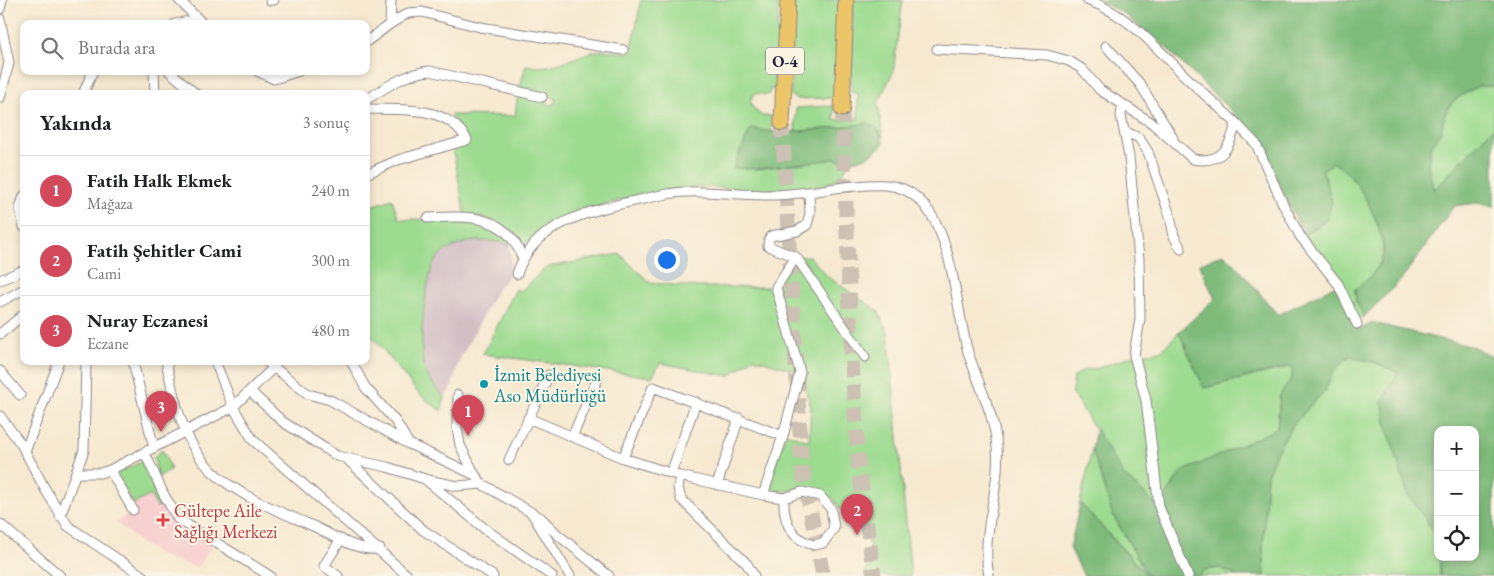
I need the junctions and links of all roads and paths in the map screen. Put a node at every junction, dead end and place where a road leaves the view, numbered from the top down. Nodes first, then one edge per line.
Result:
1 (2, 0) edge
2 (179, 0) edge
3 (270, 0) edge
4 (274, 0) edge
5 (391, 0) edge
6 (788, 0) edge
7 (846, 0) edge
8 (1087, 0) edge
9 (0, 9) edge
10 (0, 19) edge
11 (199, 20) edge
12 (390, 24) junction
13 (370, 39) edge
14 (1106, 46) dead end
15 (937, 49) dead end
16 (624, 50) dead end
17 (91, 75) edge
18 (154, 75) edge
19 (174, 75) edge
20 (266, 75) edge
21 (286, 75) edge
22 (85, 90) edge
23 (155, 90) edge
24 (191, 90) edge
25 (542, 97) dead end
26 (0, 98) edge
27 (370, 98) edge
28 (1123, 104) junction
29 (370, 109) edge
30 (842, 110) tunnel mouth
31 (782, 123) tunnel mouth
32 (1236, 123) junction
33 (1124, 131) junction
34 (1176, 144) junction
35 (370, 172) edge
36 (810, 193) junction
37 (428, 218) dead end
38 (1181, 249) dead end
39 (796, 257) junction
40 (522, 258) junction
41 (20, 272) edge
42 (517, 274) dead end
43 (0, 280) edge
44 (20, 291) edge
45 (0, 302) edge
46 (20, 317) edge
47 (1357, 324) dead end
48 (0, 334) edge
49 (866, 357) dead end
50 (58, 365) edge
51 (86, 365) edge
52 (134, 365) edge
53 (167, 365) edge
54 (217, 365) edge
55 (268, 365) edge
56 (270, 365) edge
57 (353, 365) edge
58 (0, 371) edge
59 (549, 375) dead end
60 (598, 378) dead end
61 (250, 390) junction
62 (20, 395) dead end
63 (458, 395) dead end
64 (696, 402) junction
65 (233, 407) junction
66 (0, 416) edge
67 (528, 418) junction
68 (739, 418) junction
69 (186, 431) junction
70 (783, 436) junction
71 (572, 437) junction
72 (409, 444) junction
73 (154, 448) junction
74 (25, 452) junction
75 (145, 454) junction
76 (624, 458) junction
77 (348, 460) junction
78 (509, 460) dead end
79 (110, 470) junction
80 (76, 473) junction
81 (671, 473) junction
82 (474, 474) junction
83 (680, 476) junction
84 (425, 479) junction
85 (482, 484) junction
86 (717, 485) junction
87 (763, 495) junction
88 (784, 498) junction
89 (133, 510) dead end
90 (530, 510) junction
91 (60, 516) junction
92 (0, 524) edge
93 (341, 539) junction
94 (380, 549) junction
95 (60, 576) edge
96 (143, 576) edge
97 (270, 576) edge
98 (338, 576) edge
99 (408, 576) edge
100 (493, 576) edge
101 (552, 576) edge
102 (570, 576) edge
103 (609, 576) edge
104 (754, 576) edge
105 (989, 576) edge
106 (1188, 576) edge

1 - 9 street
2 - 11 street
3 - 4 street
5 - 12 street
6 - 31 highway, O-4
7 - 30 highway
8 - 32 street
10 - 26 street
12 - 13 street
12 - 16 street
14 - 34 street
15 - 28 street
17 - 22 street
18 - 23 street
19 - 24 street
20 - 21 street
25 - 27 street
28 - 33 street
28 - 34 street
29 - 35 street
32 - 34 street
32 - 47 street
33 - 38 street
33 - 106 street
36 - 39 street
36 - 40 street
36 - 105 street
37 - 40 street
39 - 49 street
39 - 70 street
40 - 42 street
41 - 43 street
44 - 45 street
46 - 48 street
50 - 74 street
51 - 80 street
52 - 73 street
53 - 69 street
54 - 65 street
55 - 61 street
56 - 72 street
57 - 72 street
58 - 62 street
59 - 67 street
60 - 71 street
61 - 65 street
61 - 77 street
63 - 82 street
64 - 68 street
64 - 76 street
64 - 81 street
65 - 69 street
65 - 94 street
66 - 74 street
67 - 71 street
67 - 78 street
68 - 70 street
68 - 86 street
69 - 73 street
69 - 93 street
70 - 87 street
71 - 76 street
72 - 82 street
73 - 75 street
74 - 91 street
75 - 79 street
75 - 97 street
76 - 81 street
77 - 84 street
77 - 100 street
79 - 80 street
79 - 89 street
80 - 91 street
81 - 83 street
82 - 85 street
83 - 86 street
83 - 104 street
84 - 85 street
84 - 101 street
85 - 90 street
86 - 87 street
87 - 88 street
88 - 88 street
90 - 102 street
90 - 103 street
91 - 96 street
92 - 95 street
93 - 94 street
93 - 98 street
94 - 99 street

